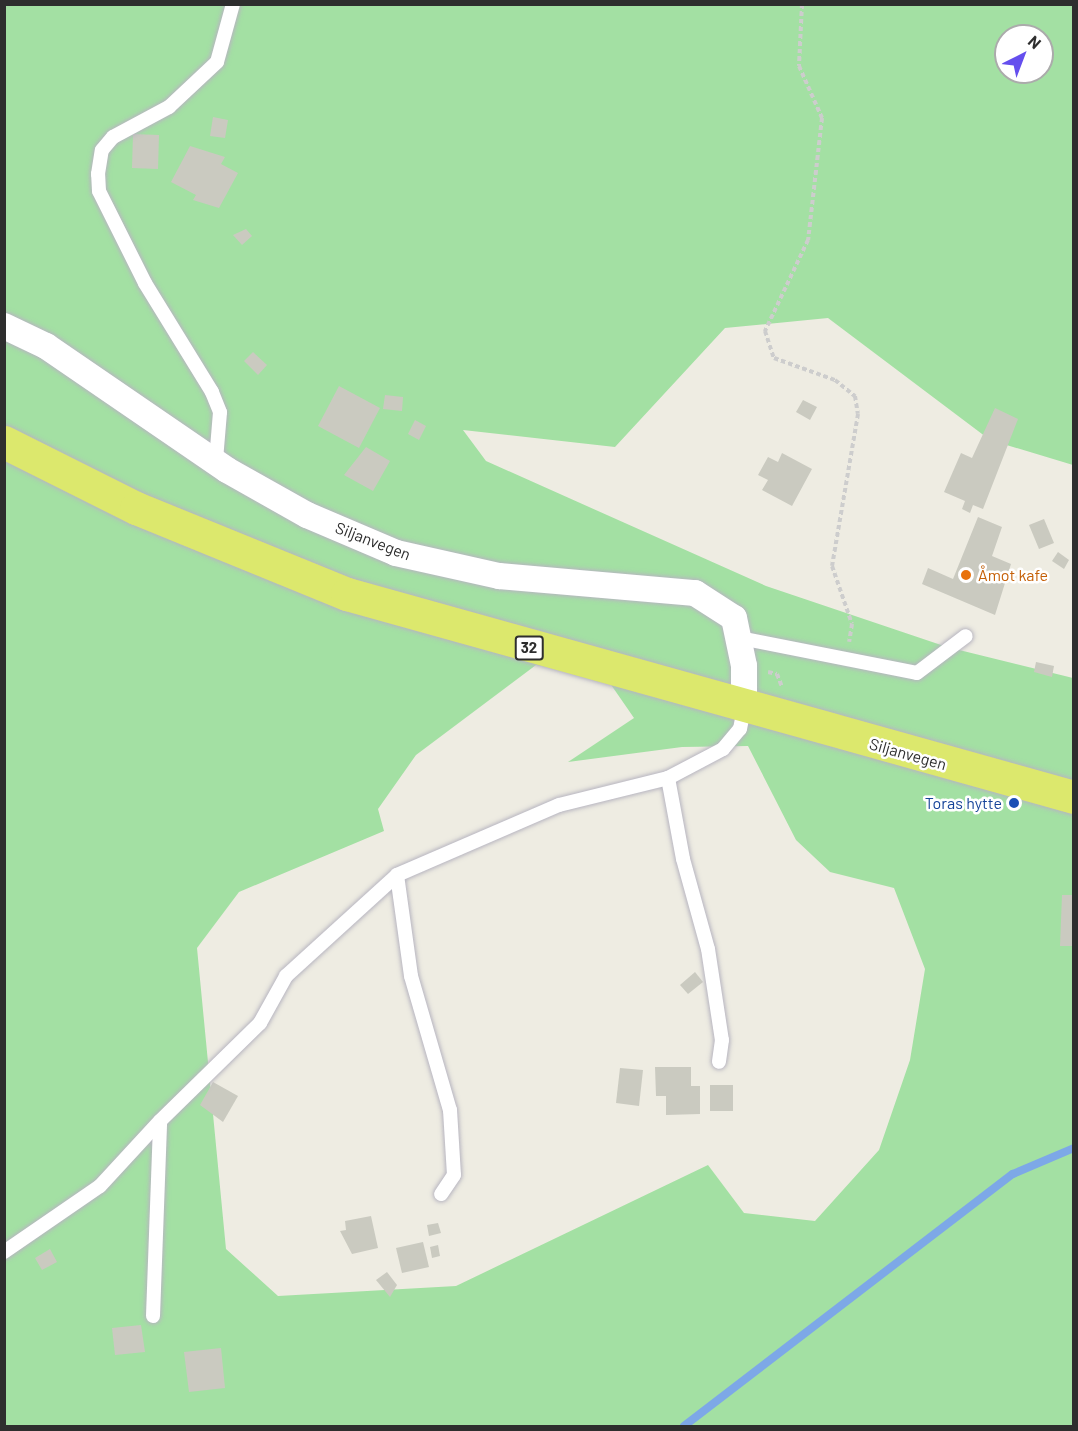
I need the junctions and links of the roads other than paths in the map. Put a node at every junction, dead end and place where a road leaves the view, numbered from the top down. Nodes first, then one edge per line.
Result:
1 (233, 4) edge
2 (4, 326) edge
3 (4, 442) edge
4 (216, 460) junction
5 (966, 636) dead end
6 (740, 638) junction
7 (744, 708) junction
8 (668, 778) junction
9 (1074, 797) edge
10 (397, 875) junction
11 (719, 1062) dead end
12 (160, 1121) junction
13 (441, 1194) dead end
14 (4, 1252) edge
15 (153, 1316) dead end

1 - 4 lane
2 - 4 street, Siljanvegen
3 - 7 main road, Siljanvegen / 32
4 - 6 street, Siljanvegen
5 - 6 lane
6 - 7 street, Siljanvegen
7 - 8 lane
7 - 9 main road, Siljanvegen / 32
8 - 10 lane
8 - 11 lane
10 - 12 lane
10 - 13 lane
12 - 14 lane
12 - 15 lane

